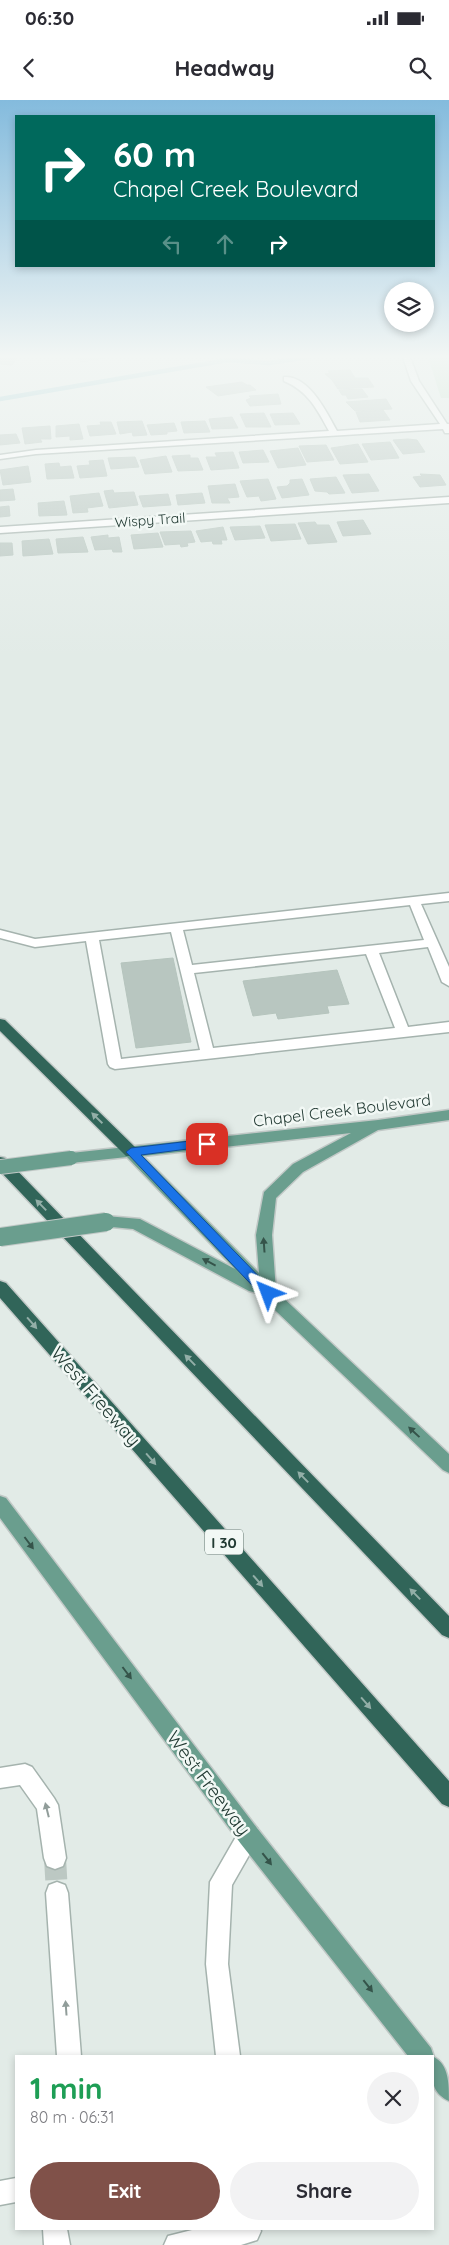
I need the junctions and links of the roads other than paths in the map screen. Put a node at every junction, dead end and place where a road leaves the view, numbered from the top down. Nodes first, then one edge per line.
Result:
1 (449, 500) edge
2 (0, 530) edge
3 (449, 897) edge
4 (414, 901) junction
5 (176, 928) junction
6 (0, 934) edge
7 (92, 937) junction
8 (432, 943) junction
9 (371, 950) junction
10 (187, 970) junction
11 (449, 982) edge
12 (0, 1023) edge
13 (449, 1027) edge
14 (403, 1032) junction
15 (208, 1054) junction
16 (449, 1115) edge
17 (378, 1125) junction
18 (131, 1152) junction
19 (0, 1162) edge
20 (0, 1167) edge
21 (0, 1237) edge
22 (0, 1287) edge
23 (268, 1293) junction
24 (449, 1465) edge
25 (0, 1504) edge
26 (449, 1630) edge
27 (0, 1778) edge
28 (449, 1797) edge
29 (249, 1836) junction
30 (55, 1858) tunnel mouth
31 (57, 1893) tunnel mouth
32 (69, 2055) edge
33 (228, 2055) edge
34 (422, 2055) edge
35 (434, 2070) edge
36 (449, 2089) edge
37 (15, 2190) edge
38 (0, 2193) edge
39 (55, 2230) edge
40 (248, 2235) edge
41 (57, 2245) edge
42 (177, 2245) edge

1 - 2 street, Wispy Trail
3 - 4 street
4 - 5 street
4 - 8 street
5 - 7 street
5 - 10 street
6 - 7 street
7 - 15 street
8 - 9 street
8 - 11 street
9 - 10 street
9 - 14 street
10 - 15 street
18 -> 12 highway
13 - 14 street
14 - 15 street
16 - 17 main road, Chapel Creek Boulevard
17 - 18 main road, Chapel Creek Boulevard
23 -> 17 main road
18 - 20 main road, Chapel Creek Boulevard, bridge
18 - 23 main road
26 -> 19 highway
23 -> 21 main road, bridge
22 -> 28 highway, West Freeway / I 30
24 -> 23 main road
25 -> 29 main road, West Freeway
30 -> 27 street
29 - 33 street
29 -> 34 main road, West Freeway
32 -> 31 street
35 - 36 main road
37 - 38 street
39 - 41 street
40 - 42 street

